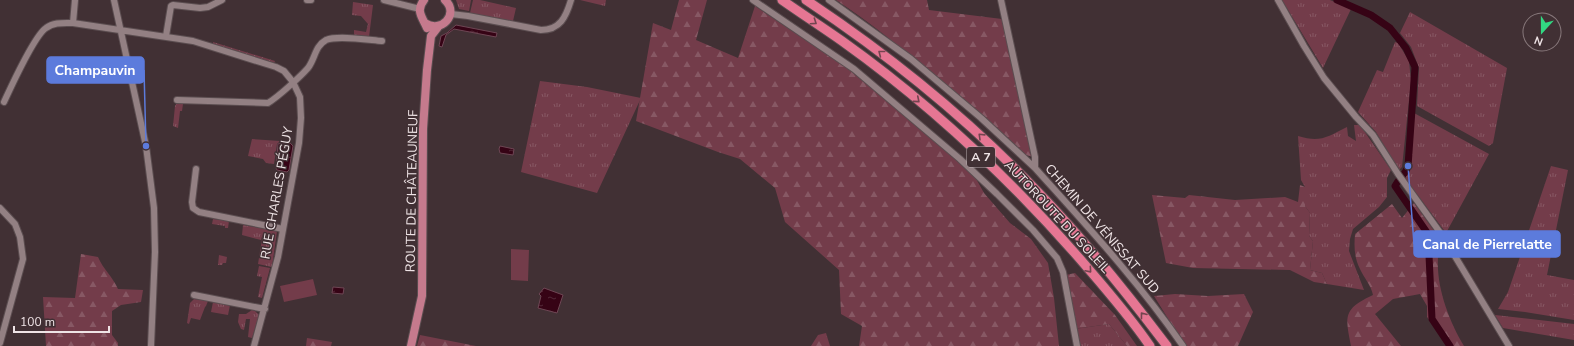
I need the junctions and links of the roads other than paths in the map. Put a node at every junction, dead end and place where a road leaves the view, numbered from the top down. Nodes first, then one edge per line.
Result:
1 (75, 0) edge
2 (114, 0) edge
3 (222, 0) edge
4 (307, 0) edge
5 (311, 0) edge
6 (384, 0) edge
7 (424, 0) edge
8 (445, 0) edge
9 (570, 0) edge
10 (753, 0) edge
11 (782, 0) edge
12 (806, 0) edge
13 (829, 0) edge
14 (1001, 0) edge
15 (1278, 0) edge
16 (420, 9) junction
17 (450, 14) junction
18 (73, 23) junction
19 (425, 24) junction
20 (438, 27) junction
21 (121, 30) junction
22 (166, 36) junction
23 (431, 36) junction
24 (382, 41) dead end
25 (293, 82) junction
26 (177, 100) dead end
27 (4, 102) dead end
28 (1035, 168) junction
29 (196, 169) dead end
30 (0, 208) edge
31 (283, 229) junction
32 (194, 295) dead end
33 (265, 309) junction
34 (0, 343) edge
35 (151, 346) edge
36 (254, 346) edge
37 (411, 346) edge
38 (1077, 346) edge
39 (1150, 346) edge
40 (1167, 346) edge
41 (1183, 346) edge
42 (1509, 346) edge

1 - 18 street
2 - 21 street
3 - 22 street
4 - 5 street
6 - 16 street
7 - 16 main road
8 - 17 main road
9 - 17 street
10 - 38 street
11 -> 39 highway, AUTOROUTE DU SOLEIL / A 7
40 -> 12 highway, AUTOROUTE DU SOLEIL / A 7
13 - 28 street
14 - 28 street, CHEMIN DE VÉNISSAT SUD
15 - 42 street
16 - 19 main road
17 - 20 main road
18 - 21 street, RUE CHARLES PÉGUY
18 - 27 street, RUE CHARLES PÉGUY
19 - 20 main road
19 - 23 main road
20 - 23 main road
21 - 22 street, RUE CHARLES PÉGUY
21 - 35 street
22 - 25 street, RUE CHARLES PÉGUY
23 - 37 main road, ROUTE DE CHÂTEAUNEUF
24 - 25 street
25 - 26 street
25 - 31 street, RUE CHARLES PÉGUY
28 - 41 street, CHEMIN DE VÉNISSAT SUD
29 - 31 street
30 - 34 street
31 - 33 street, RUE CHARLES PÉGUY
32 - 33 street
33 - 36 street, RUE CHARLES PÉGUY

